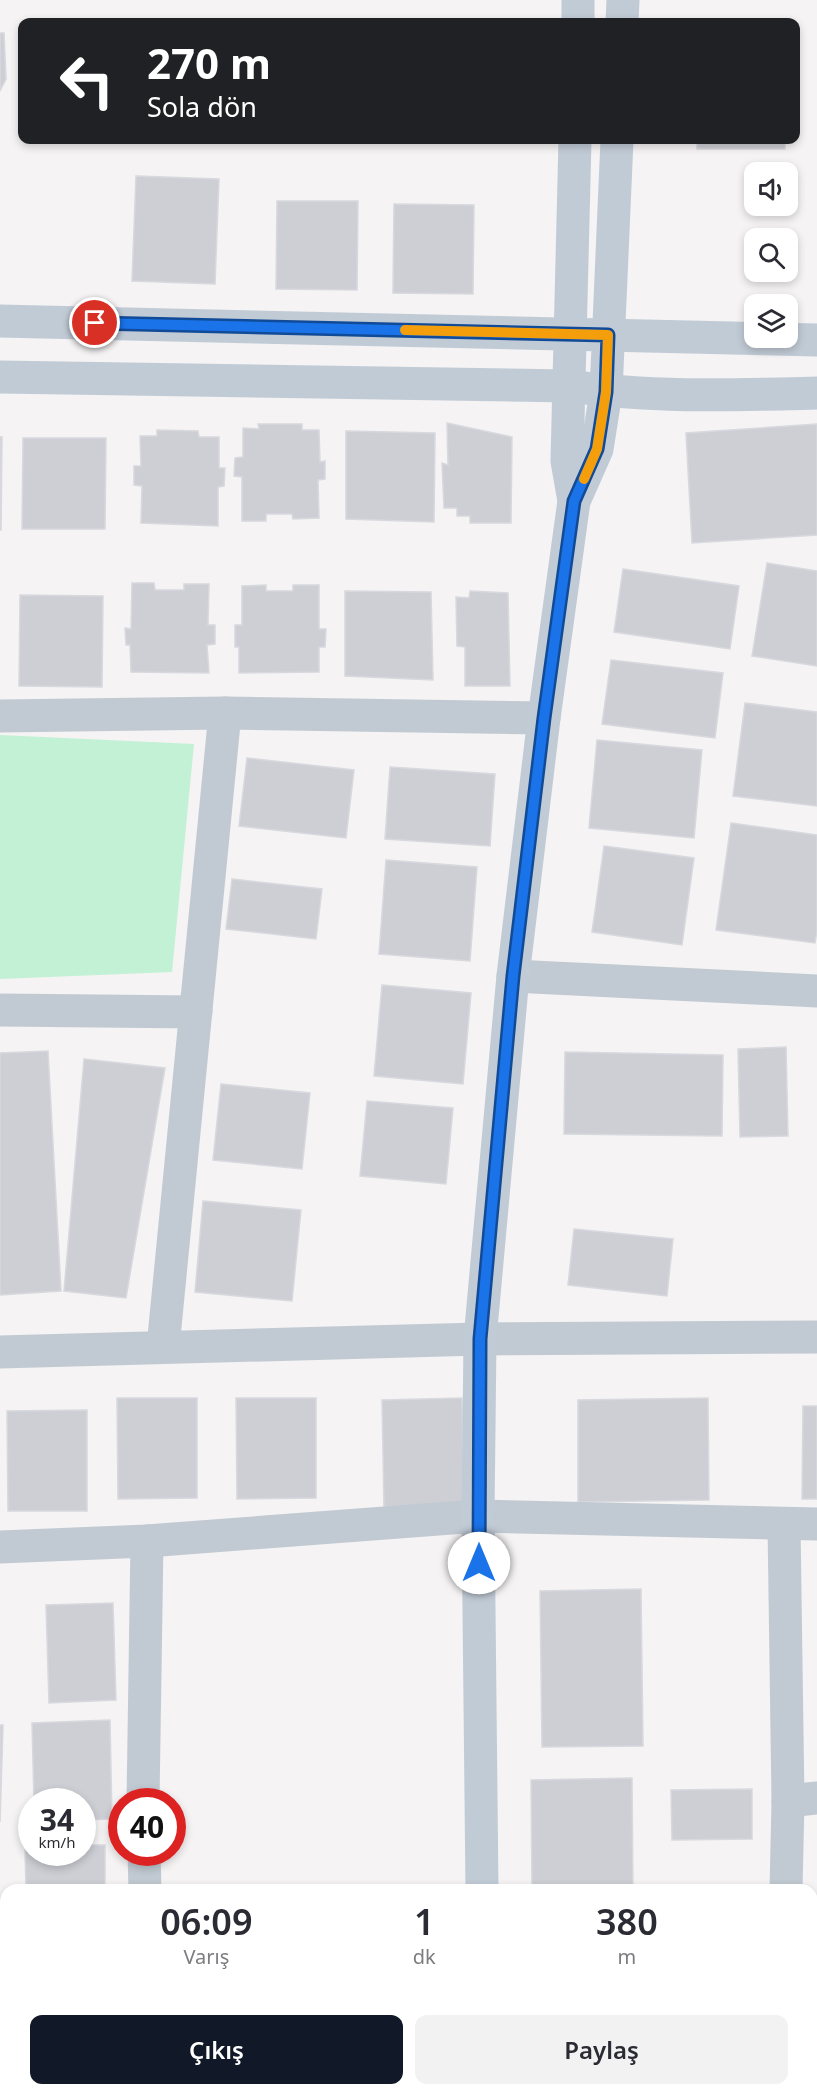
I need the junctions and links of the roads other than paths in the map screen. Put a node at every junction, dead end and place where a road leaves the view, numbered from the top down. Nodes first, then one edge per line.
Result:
1 (578, 0) edge
2 (623, 0) edge
3 (578, 18) edge
4 (622, 18) edge
5 (574, 144) edge
6 (617, 144) edge
7 (0, 321) edge
8 (569, 333) junction
9 (608, 335) junction
10 (817, 340) edge
11 (0, 377) edge
12 (570, 386) junction
13 (606, 392) junction
14 (817, 393) edge
15 (574, 501) junction
16 (225, 713) junction
17 (0, 716) edge
18 (544, 718) junction
19 (513, 976) junction
20 (817, 991) edge
21 (0, 1010) edge
22 (196, 1012) junction
23 (817, 1337) edge
24 (480, 1339) junction
25 (163, 1347) junction
26 (0, 1352) edge
27 (478, 1516) junction
28 (784, 1524) junction
29 (817, 1524) edge
30 (147, 1541) junction
31 (0, 1547) edge
32 (144, 1788) edge
33 (802, 1800) edge
34 (144, 1866) edge
35 (145, 1884) edge
36 (482, 1884) edge
37 (787, 1884) edge

1 - 3 street
2 - 4 street
5 - 8 street
6 - 9 street
7 - 8 street
8 - 9 street
8 - 12 street
9 - 10 street
9 - 13 street
11 - 12 street
12 - 13 street
12 - 15 street
13 - 14 street
13 - 15 street
15 - 18 street
16 - 17 street
16 - 18 street
16 - 22 street
18 - 19 street
19 - 20 street
19 - 24 street
21 - 22 street
22 - 25 street
23 - 24 street
24 - 25 street
24 - 27 street
25 - 26 street
27 - 28 street
27 - 30 street
27 - 36 street
28 - 29 street
28 - 33 street
30 - 31 street
30 - 32 street
33 - 37 street
34 - 35 street

